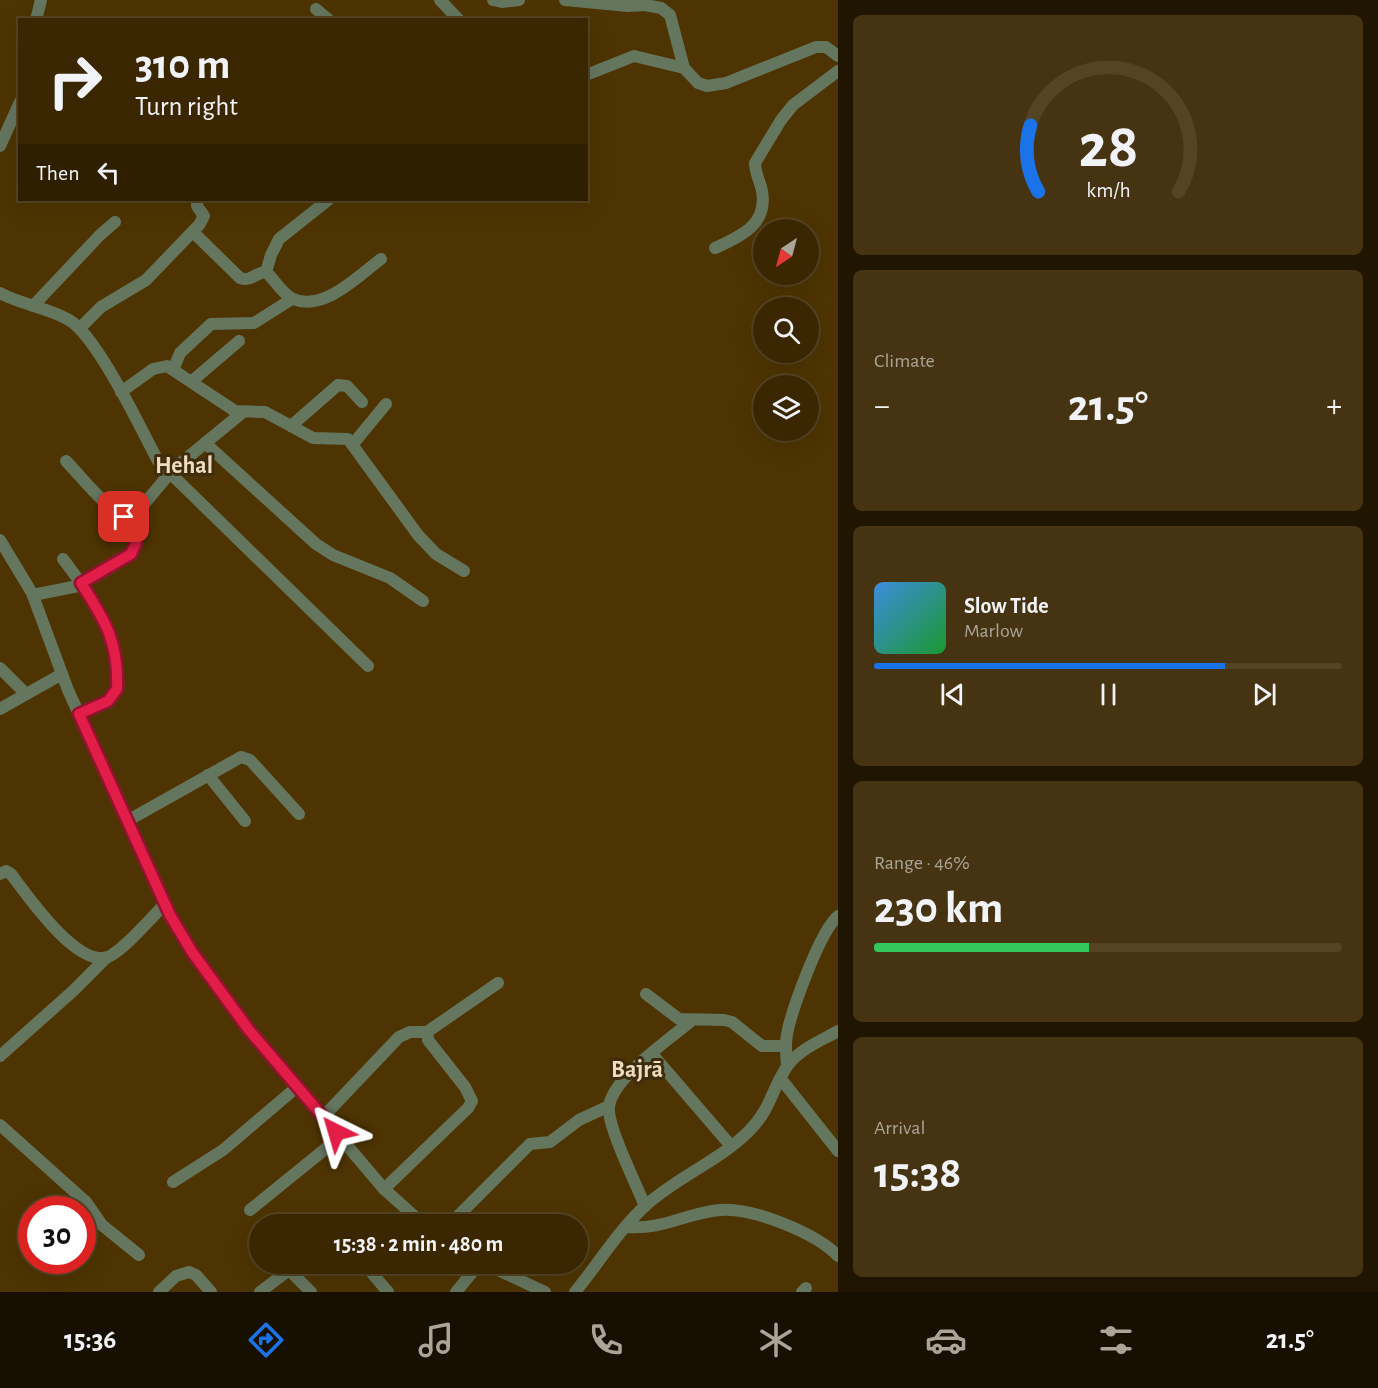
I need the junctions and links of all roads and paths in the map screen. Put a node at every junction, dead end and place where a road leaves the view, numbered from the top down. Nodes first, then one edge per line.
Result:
1 (440, 0) edge
2 (493, 0) edge
3 (519, 0) edge
4 (565, 0) edge
5 (316, 9) dead end
6 (327, 18) edge
7 (457, 18) edge
8 (838, 56) edge
9 (684, 68) junction
10 (838, 71) edge
11 (588, 74) edge
12 (18, 106) edge
13 (0, 146) edge
14 (196, 201) edge
15 (327, 201) edge
16 (115, 222) dead end
17 (193, 232) junction
18 (715, 248) dead end
19 (381, 259) dead end
20 (266, 272) junction
21 (4, 295) edge
22 (292, 299) junction
23 (33, 306) junction
24 (0, 308) edge
25 (80, 328) junction
26 (239, 341) dead end
27 (174, 368) junction
28 (192, 381) junction
29 (121, 392) junction
30 (362, 402) dead end
31 (386, 404) dead end
32 (243, 412) junction
33 (291, 426) junction
34 (205, 443) junction
35 (353, 444) junction
36 (66, 461) dead end
37 (173, 470) junction
38 (133, 521) junction
39 (2, 548) edge
40 (63, 559) dead end
41 (464, 571) dead end
42 (82, 584) junction
43 (33, 595) junction
44 (423, 602) dead end
45 (368, 666) dead end
46 (0, 668) edge
47 (62, 674) junction
48 (26, 694) junction
49 (0, 709) edge
50 (79, 714) junction
51 (208, 775) junction
52 (298, 814) dead end
53 (127, 821) junction
54 (245, 821) dead end
55 (0, 874) edge
56 (165, 904) junction
57 (838, 915) edge
58 (106, 958) junction
59 (498, 983) dead end
60 (646, 994) dead end
61 (691, 1021) junction
62 (838, 1031) edge
63 (427, 1032) junction
64 (786, 1046) junction
65 (652, 1054) junction
66 (0, 1056) edge
67 (787, 1066) junction
68 (781, 1079) junction
69 (297, 1087) junction
70 (609, 1106) junction
71 (324, 1118) junction
72 (0, 1125) edge
73 (340, 1137) junction
74 (731, 1146) junction
75 (838, 1152) edge
76 (173, 1182) dead end
77 (384, 1189) junction
78 (645, 1206) junction
79 (250, 1210) dead end
80 (412, 1214) edge
81 (460, 1214) edge
82 (626, 1227) junction
83 (139, 1255) dead end
84 (838, 1256) edge
85 (279, 1274) edge
86 (293, 1274) edge
87 (373, 1274) edge
88 (472, 1274) edge
89 (506, 1274) edge
90 (159, 1292) edge
91 (211, 1292) edge
92 (260, 1292) edge
93 (311, 1292) edge
94 (388, 1292) edge
95 (456, 1292) edge
96 (545, 1292) edge
97 (575, 1292) edge

1 - 7 street
2 - 3 street
4 - 9 street
5 - 6 street
8 - 9 street
9 - 11 street
10 - 18 street
12 - 13 street
14 - 17 street
15 - 20 street
16 - 23 street
17 - 20 street
17 - 25 street
19 - 22 street
20 - 22 street
21 - 23 street
21 - 24 street
22 - 27 street
23 - 25 street
25 - 29 street
26 - 28 street
27 - 28 street
27 - 29 street
28 - 32 street
29 - 37 street
30 - 33 street
31 - 35 street
32 - 33 street
32 - 34 street
33 - 35 street
34 - 37 street
34 - 44 street
35 - 41 street
36 - 38 street
37 - 38 street
37 - 45 street
38 - 42 street
39 - 43 street
40 - 42 street
42 - 43 street
42 - 50 street
43 - 47 street
46 - 48 street
47 - 48 street
47 - 50 street
48 - 49 street
50 - 53 street
51 - 52 street
51 - 53 street
51 - 54 street
53 - 56 street
55 - 58 street
56 - 58 street
56 - 69 street
57 - 64 street
58 - 66 street
59 - 63 street
60 - 61 street
61 - 64 street
61 - 65 street
62 - 67 street
63 - 71 street
63 - 77 street
64 - 67 street
65 - 70 street
65 - 74 street
67 - 68 street
68 - 74 street
68 - 75 street
69 - 71 street
69 - 76 street
70 - 78 street
70 - 81 street
71 - 73 street
72 - 83 street
73 - 77 street
73 - 79 street
74 - 78 street
77 - 80 street
78 - 82 street
82 - 84 street
82 - 97 street
85 - 92 street
86 - 93 street
87 - 94 street
88 - 95 street
89 - 96 street
90 - 91 street

